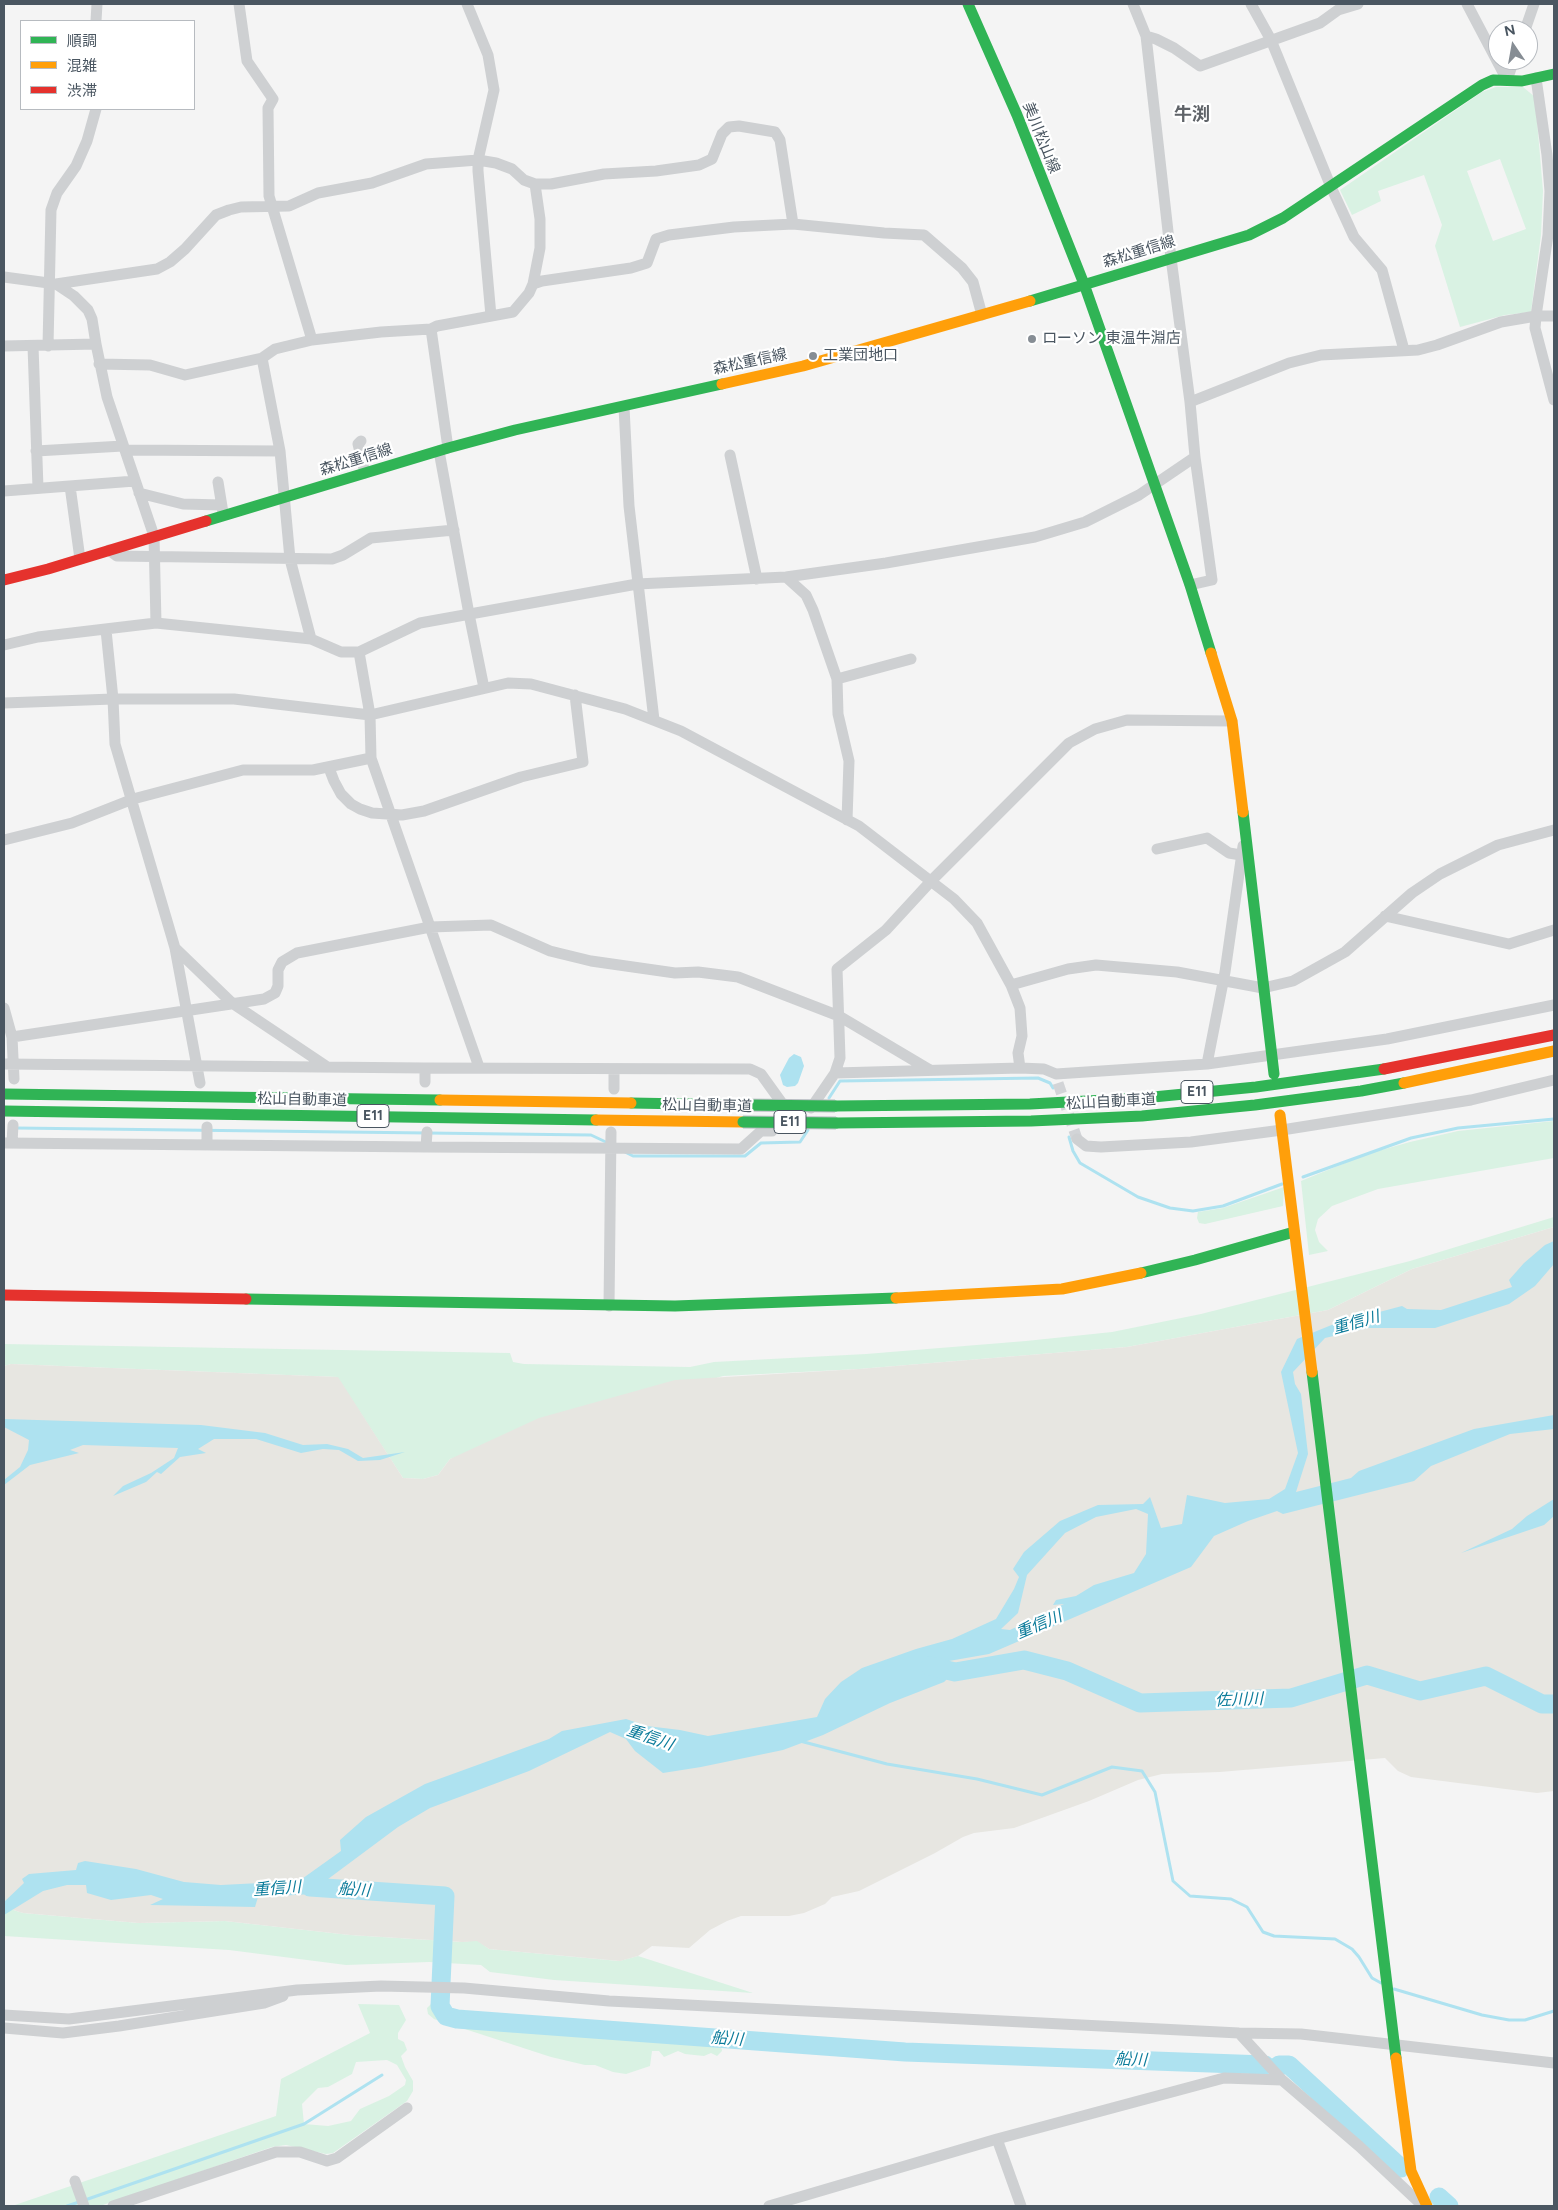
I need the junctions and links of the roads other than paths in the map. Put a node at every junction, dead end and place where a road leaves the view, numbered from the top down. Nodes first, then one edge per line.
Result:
1 (97, 4) edge
2 (238, 4) edge
3 (467, 4) edge
4 (968, 4) edge
5 (1133, 4) edge
6 (1251, 4) edge
7 (1358, 4) edge
8 (1467, 4) edge
9 (1534, 4) edge
10 (96, 20) edge
11 (1528, 20) edge
12 (1146, 36) junction
13 (1271, 40) junction
14 (1510, 70) edge
15 (1554, 74) edge
16 (1536, 78) junction
17 (1507, 80) junction
18 (96, 110) edge
19 (478, 160) junction
20 (535, 184) junction
21 (1331, 187) junction
22 (271, 207) junction
23 (793, 224) junction
24 (1171, 258) junction
25 (4, 277) edge
26 (52, 284) junction
27 (533, 284) junction
28 (1084, 284) junction
29 (982, 315) junction
30 (491, 316) junction
31 (1536, 316) junction
32 (1554, 316) edge
33 (431, 329) junction
34 (312, 340) junction
35 (96, 344) junction
36 (4, 346) edge
37 (33, 346) junction
38 (48, 346) junction
39 (1404, 350) junction
40 (262, 358) junction
41 (99, 364) junction
42 (1554, 400) edge
43 (1190, 402) junction
44 (624, 406) junction
45 (361, 441) dead end
46 (124, 448) junction
47 (444, 449) junction
48 (36, 451) junction
49 (280, 451) junction
50 (730, 455) dead end
51 (1195, 457) junction
52 (364, 474) junction
53 (135, 481) junction
54 (218, 482) dead end
55 (1155, 484) junction
56 (70, 486) junction
57 (38, 488) junction
58 (4, 490) edge
59 (139, 493) junction
60 (284, 498) junction
61 (222, 510) junction
62 (454, 530) junction
63 (154, 536) junction
64 (109, 550) junction
65 (154, 556) junction
66 (80, 559) junction
67 (290, 559) junction
68 (786, 577) junction
69 (757, 579) junction
70 (4, 580) edge
71 (637, 584) junction
72 (1190, 585) junction
73 (468, 614) junction
74 (156, 623) junction
75 (106, 630) junction
76 (311, 639) junction
77 (4, 645) edge
78 (359, 652) junction
79 (912, 659) dead end
80 (837, 679) junction
81 (484, 688) junction
82 (575, 695) junction
83 (113, 699) junction
84 (4, 703) edge
85 (370, 715) junction
86 (654, 720) junction
87 (1232, 721) junction
88 (371, 758) junction
89 (329, 768) junction
90 (132, 799) junction
91 (390, 814) junction
92 (847, 820) junction
93 (1554, 830) edge
94 (1245, 836) junction
95 (4, 840) edge
96 (1157, 849) dead end
97 (1241, 855) junction
98 (932, 880) junction
99 (1385, 916) junction
100 (430, 927) junction
101 (1554, 930) edge
102 (175, 948) junction
103 (1223, 982) junction
104 (1011, 985) junction
105 (1264, 988) junction
106 (232, 1002) junction
107 (1554, 1005) edge
108 (4, 1008) edge
109 (186, 1010) junction
110 (839, 1016) junction
111 (1554, 1035) edge
112 (12, 1037) junction
113 (1554, 1051) edge
114 (1272, 1057) junction
115 (8, 1064) edge
116 (1207, 1064) junction
117 (196, 1066) junction
118 (326, 1066) junction
119 (479, 1067) junction
120 (425, 1068) junction
121 (1020, 1068) junction
122 (614, 1069) junction
123 (931, 1070) junction
124 (834, 1074) junction
125 (1274, 1074) dead end
126 (14, 1079) dead end
127 (1554, 1080) edge
128 (425, 1082) dead end
129 (200, 1083) dead end
130 (614, 1089) dead end
131 (4, 1094) edge
132 (4, 1111) edge
133 (1280, 1115) dead end
134 (804, 1117) junction
135 (13, 1124) dead end
136 (207, 1127) dead end
137 (1282, 1130) junction
138 (426, 1132) dead end
139 (611, 1132) dead end
140 (1078, 1139) dead end
141 (8, 1143) edge
142 (207, 1145) junction
143 (426, 1147) junction
144 (611, 1149) junction
145 (1294, 1232) junction
146 (4, 1295) edge
147 (609, 1306) junction
148 (297, 1990) junction
149 (4, 2015) edge
150 (4, 2028) edge
151 (1238, 2033) junction
152 (1393, 2038) junction
153 (1554, 2063) edge
154 (1282, 2080) junction
155 (408, 2108) dead end
156 (997, 2139) junction
157 (75, 2182) dead end
158 (84, 2206) edge
159 (113, 2206) edge
160 (769, 2206) edge
161 (1021, 2206) edge
162 (1425, 2206) edge

1 - 10 street
2 - 22 street
3 - 19 street
4 - 28 main road, 美川松山線
5 - 12 street
6 - 13 street
7 - 13 street
8 - 17 street
9 - 11 street
12 - 13 street
12 - 24 street
13 - 21 street
14 - 17 street
15 - 16 main road, 森松重信線
16 - 17 main road, 森松重信線
16 - 31 street
17 - 21 main road, 森松重信線
18 - 26 street
19 - 20 street
19 - 22 street
19 - 30 street
20 - 23 street
20 - 27 street
21 - 24 main road, 森松重信線
21 - 39 street
22 - 26 street
22 - 34 street
23 - 27 street
23 - 29 street
24 - 28 main road, 森松重信線
24 - 43 street
25 - 26 street
26 - 35 street
26 - 38 street
27 - 30 street
28 - 29 main road, 森松重信線
28 - 55 main road, 美川松山線
29 - 44 main road, 森松重信線
30 - 33 street
31 - 32 street
31 - 39 street
31 - 42 street
33 - 34 street
33 - 47 street
34 - 40 street
35 - 38 street
35 - 41 street
36 - 37 street
37 - 38 street
37 - 48 street
39 - 43 street
40 - 41 street
40 - 49 street
41 - 46 street
43 - 51 street
44 - 47 main road, 森松重信線
44 - 71 street
45 - 52 street
46 - 48 street
46 - 49 street
46 - 53 street
47 - 52 main road, 森松重信線
47 - 62 street
48 - 57 street
49 - 60 street
50 - 69 street
51 - 55 street
51 - 72 street
52 - 60 main road, 森松重信線
53 - 56 street
53 - 59 street
54 - 61 street
55 - 68 street
55 - 72 main road, 美川松山線
56 - 57 street
56 - 66 street
57 - 58 street
59 - 61 street
59 - 63 street
60 - 61 main road, 森松重信線
60 - 67 street
61 - 63 main road, 森松重信線
62 - 67 street
62 - 73 street
63 - 64 main road, 森松重信線
63 - 65 street
64 - 65 street
64 - 66 main road, 森松重信線
65 - 67 street
65 - 74 street
66 - 70 main road, 森松重信線
67 - 76 street
68 - 69 street
68 - 80 street
69 - 71 street
71 - 73 street
71 - 86 street
72 - 87 main road, 美川松山線
73 - 78 street
73 - 81 street
74 - 75 street
74 - 76 street
75 - 77 street
75 - 83 street
76 - 78 street
78 - 85 street
79 - 80 street
80 - 92 street
81 - 82 street
81 - 85 street
82 - 86 street
82 - 91 street
83 - 84 street
83 - 85 street
83 - 90 street
85 - 88 street
86 - 92 street
87 - 94 main road, 美川松山線
87 - 98 street
88 - 89 street
88 - 91 street
89 - 90 street
89 - 91 street
90 - 95 street
90 - 102 street
91 - 100 street
92 - 98 street
93 - 99 street
94 - 97 street
94 - 105 main road, 美川松山線
96 - 97 street
97 - 103 street
98 - 104 street
98 - 110 street
99 - 101 street
99 - 105 street
100 - 106 street
100 - 110 street
100 - 119 street
102 - 106 street
102 - 109 street
103 - 104 street
103 - 105 street
103 - 116 street
104 - 121 street
105 - 114 main road, 美川松山線
106 - 109 street
106 - 118 street
107 - 114 street
108 - 112 street
109 - 112 street
109 - 117 street
110 - 123 street
110 - 124 street
111 - 131 main road, 松山自動車道 / E11, bridge
112 - 115 street
113 - 132 main road, 松山自動車道 / E11, bridge
114 - 116 street
114 - 125 main road, 美川松山線
115 - 117 street
115 - 126 street
116 - 121 street
117 - 118 street
117 - 129 street
118 - 120 street
119 - 120 street
119 - 122 street
120 - 128 street
121 - 123 street
122 - 130 street
122 - 134 street
123 - 124 street
124 - 134 street
127 - 137 street
133 - 137 main road
134 - 144 street
135 - 141 street
136 - 142 street
137 - 140 street
137 - 145 main road
138 - 143 street
139 - 144 street
141 - 142 street
142 - 143 street
143 - 144 street
144 - 147 street
145 - 147 main road
145 - 152 main road
146 - 147 main road
148 - 149 street
148 - 150 street
148 - 151 street
151 - 152 street
151 - 154 street
152 - 153 street
152 - 162 main road
154 - 156 street
154 - 162 street
155 - 159 street
156 - 160 street
156 - 161 street
157 - 158 street

